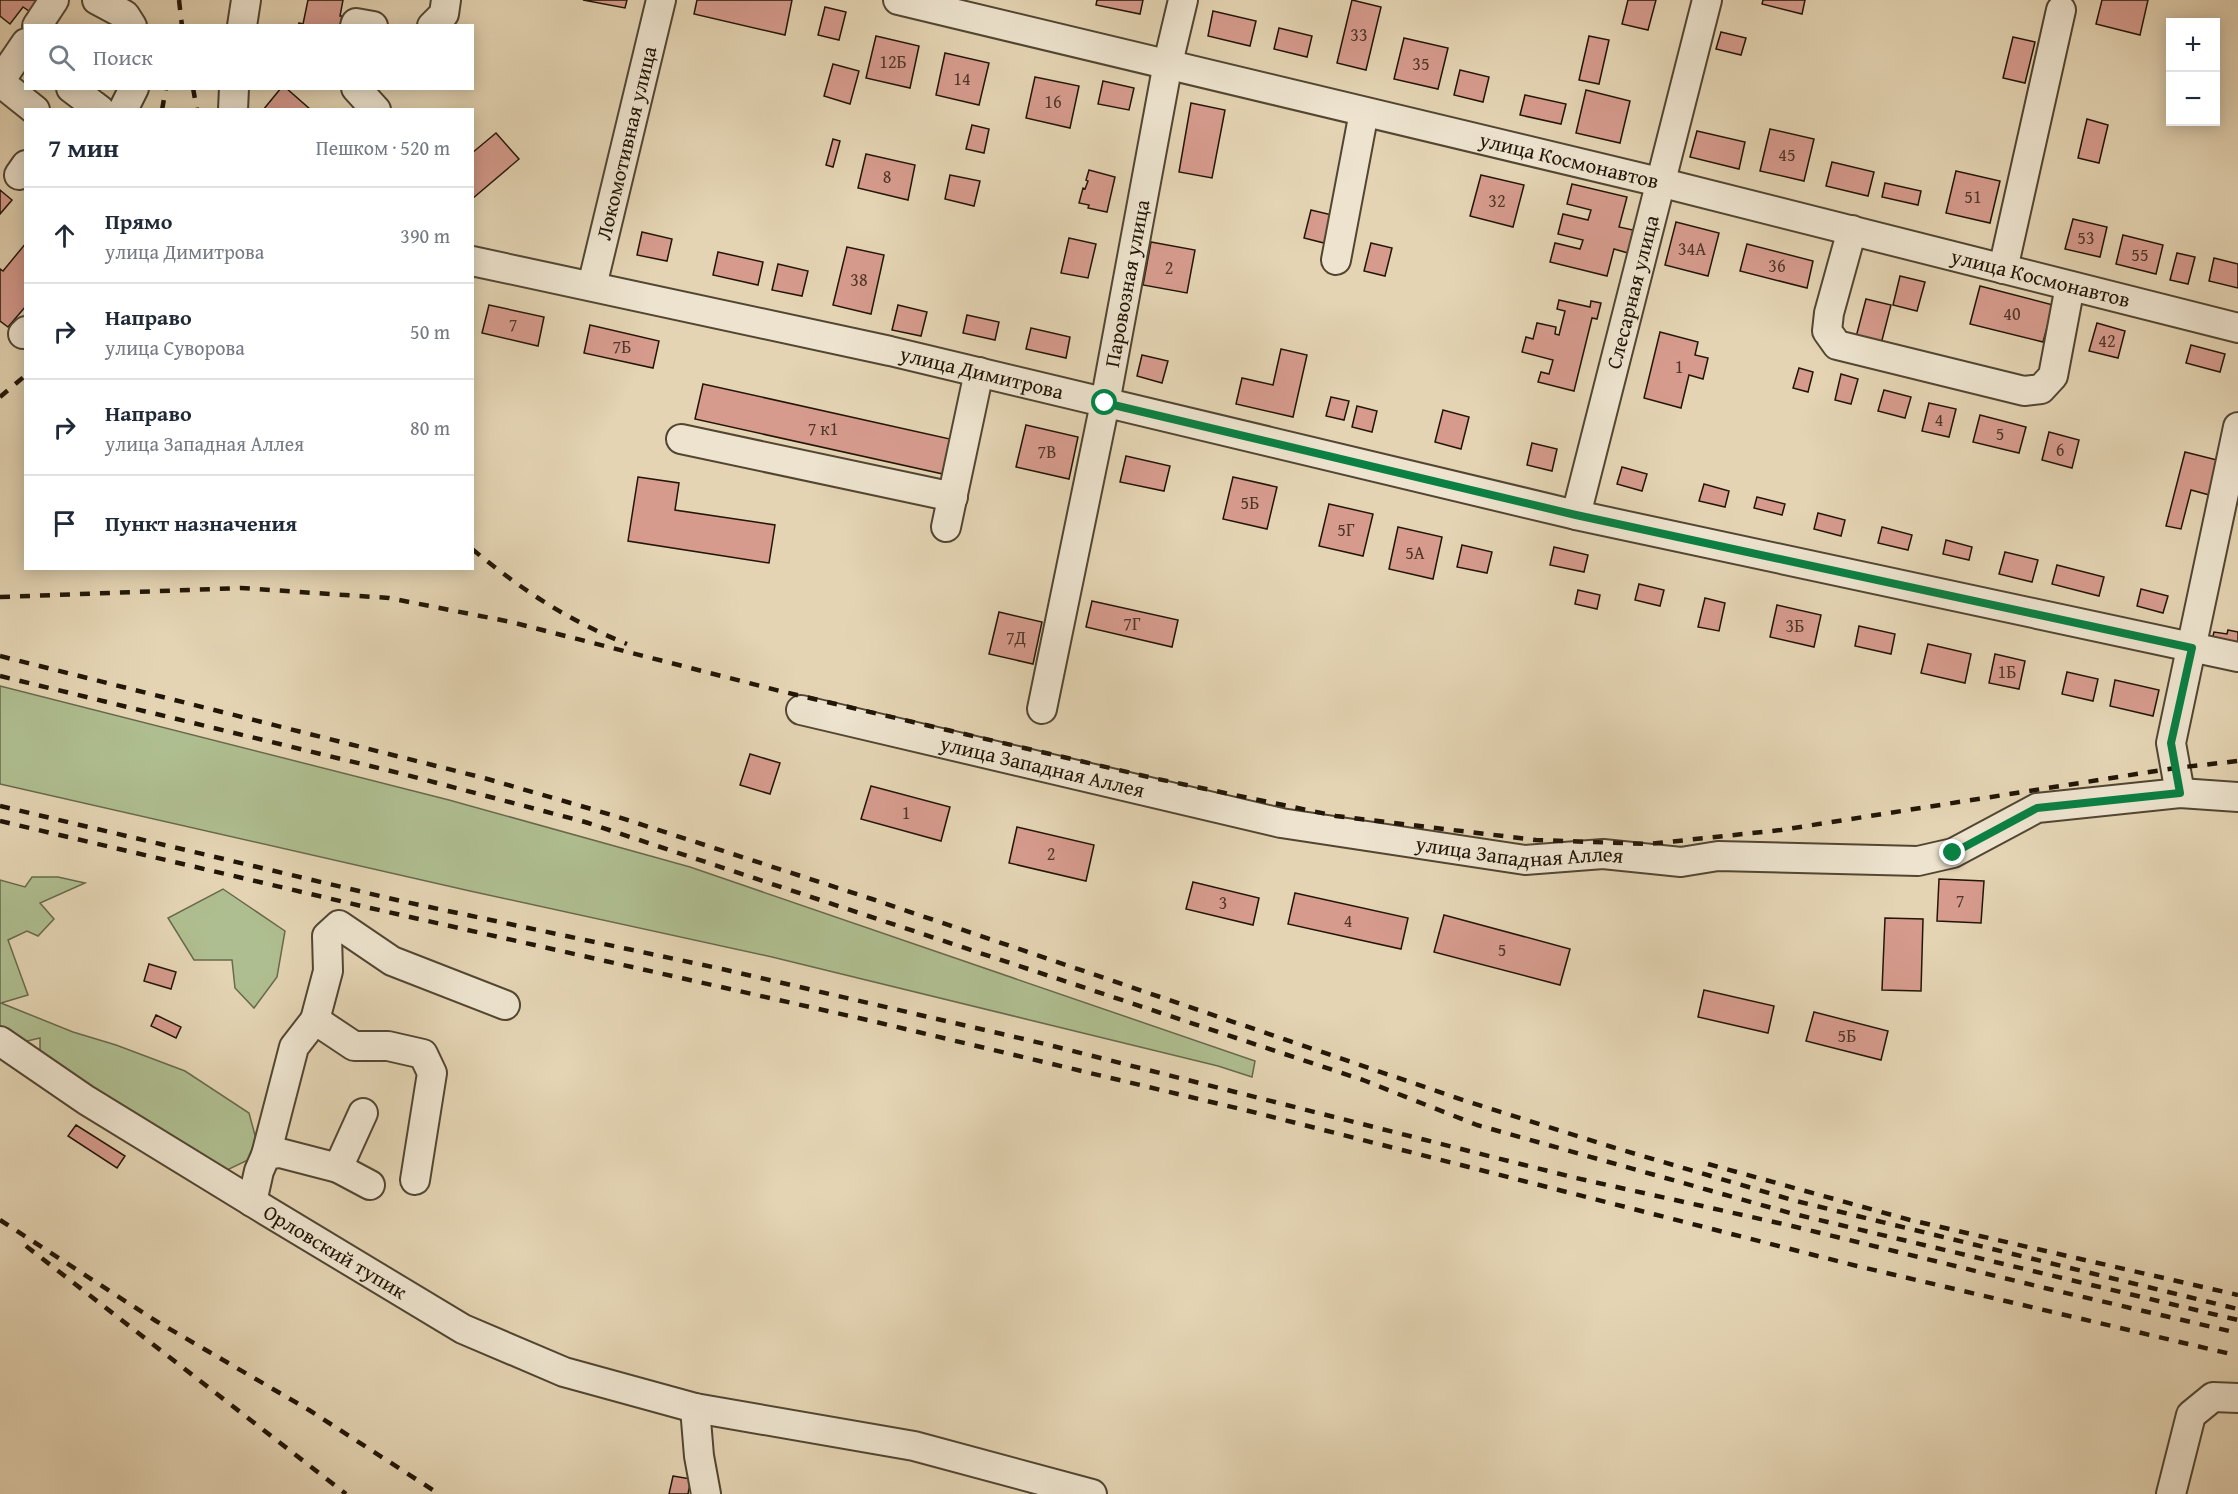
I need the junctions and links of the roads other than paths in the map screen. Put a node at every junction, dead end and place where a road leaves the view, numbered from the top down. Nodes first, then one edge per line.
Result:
1 (54, 0) edge
2 (97, 0) edge
3 (246, 0) edge
4 (446, 0) edge
5 (661, 0) edge
6 (898, 0) edge
7 (1183, 0) edge
8 (1707, 0) edge
9 (2061, 10) dead end
10 (38, 24) edge
11 (131, 24) edge
12 (242, 24) edge
13 (434, 24) edge
14 (24, 50) edge
15 (1168, 63) junction
16 (0, 82) edge
17 (74, 90) edge
18 (133, 90) edge
19 (234, 90) edge
20 (358, 90) edge
21 (32, 108) edge
22 (97, 108) edge
23 (124, 108) edge
24 (233, 108) edge
25 (374, 108) edge
26 (1364, 112) junction
27 (1659, 182) junction
28 (1852, 230) junction
29 (1336, 260) dead end
30 (474, 261) edge
31 (2003, 269) junction
32 (592, 286) junction
33 (2070, 286) junction
34 (2238, 328) edge
35 (979, 372) junction
36 (1105, 403) junction
37 (2238, 427) edge
38 (681, 439) dead end
39 (952, 497) junction
40 (1576, 515) junction
41 (946, 527) dead end
42 (2192, 648) junction
43 (2238, 657) edge
44 (1041, 709) dead end
45 (801, 710) dead end
46 (2180, 793) junction
47 (2238, 797) edge
48 (505, 1005) dead end
49 (315, 1020) junction
50 (0, 1041) edge
51 (363, 1113) dead end
52 (266, 1155) junction
53 (338, 1168) junction
54 (415, 1180) dead end
55 (370, 1185) dead end
56 (252, 1202) junction
57 (2238, 1398) edge
58 (694, 1408) junction
59 (706, 1494) edge
60 (1092, 1494) edge
61 (2171, 1494) edge

1 - 10 street
2 - 11 street
3 - 12 street
4 - 13 street
5 - 32 street, Локомотивная улица
6 - 15 street, улица Космонавтов
7 - 15 street, Паровозная улица
8 - 27 street, Слесарная улица
9 - 31 street
14 - 16 street
15 - 26 street, улица Космонавтов
15 - 36 street, Паровозная улица
16 - 21 street
17 - 22 street
18 - 23 street
19 - 24 street
20 - 25 street
26 - 27 street, улица Космонавтов
26 - 29 street
27 - 28 street, улица Космонавтов
27 - 40 street, Слесарная улица
28 - 31 street, улица Космонавтов
28 - 33 street
30 - 32 street, улица Димитрова
31 - 33 street, улица Космонавтов
32 - 35 street, улица Димитрова
33 - 34 street, улица Космонавтов
35 - 36 street, улица Димитрова
35 - 39 street
36 - 40 street, улица Димитрова
36 - 44 street, Паровозная улица
37 - 42 street
38 - 39 street
39 - 41 street
40 - 42 street, улица Димитрова
42 - 43 street, улица Димитрова
42 - 46 street
45 - 46 street, улица Западная Аллея
46 - 47 street, улица Западная Аллея
48 - 49 street
49 - 52 street
49 - 54 street
50 - 56 street, Орловский тупик
51 - 53 street
52 - 53 street
52 - 56 street
53 - 55 street
56 - 58 street, Орловский тупик
57 - 61 street
58 - 59 street
58 - 60 street, Орловский тупик

